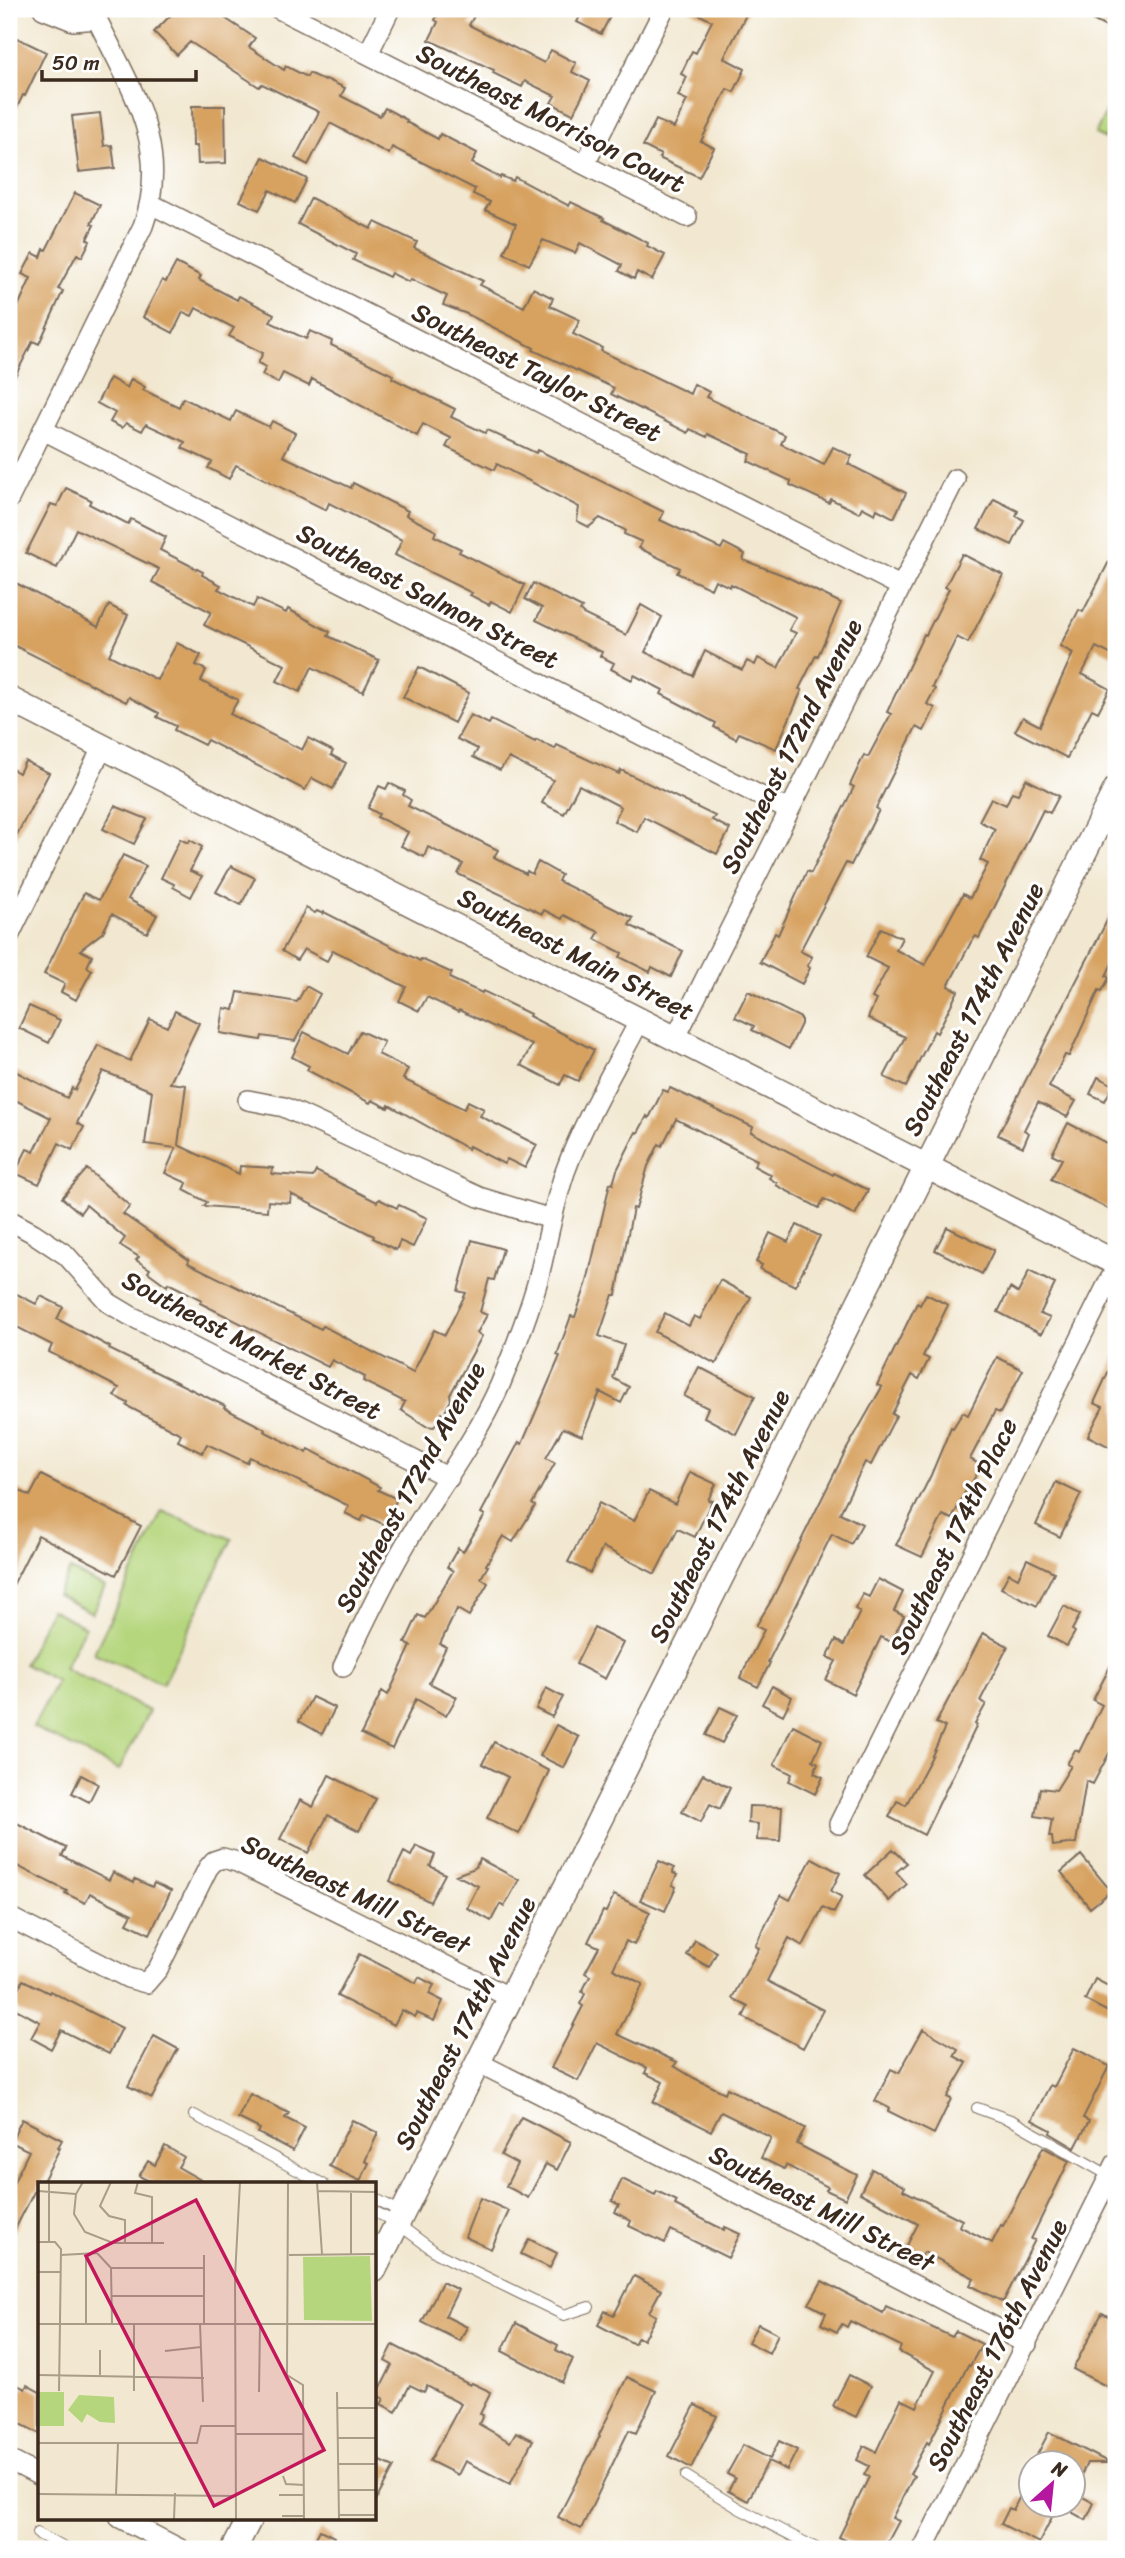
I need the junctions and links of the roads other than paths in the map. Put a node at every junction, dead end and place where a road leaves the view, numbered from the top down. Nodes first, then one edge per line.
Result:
1 (43, 9) edge
2 (279, 9) edge
3 (390, 9) edge
4 (664, 9) edge
5 (102, 14) edge
6 (368, 54) junction
7 (585, 164) junction
8 (151, 204) junction
9 (687, 217) dead end
10 (43, 430) junction
11 (955, 479) dead end
12 (9, 499) edge
13 (900, 586) junction
14 (9, 699) edge
15 (103, 746) junction
16 (1116, 789) edge
17 (788, 810) junction
18 (9, 936) edge
19 (640, 1020) junction
20 (676, 1037) junction
21 (248, 1100) dead end
22 (927, 1167) junction
23 (551, 1219) junction
24 (9, 1220) edge
25 (1116, 1264) edge
26 (1116, 1274) edge
27 (449, 1478) junction
28 (343, 1667) dead end
29 (839, 1824) dead end
30 (9, 1917) edge
31 (511, 1998) junction
32 (479, 2063) junction
33 (977, 2108) dead end
34 (194, 2115) dead end
35 (1113, 2169) edge
36 (321, 2182) edge
37 (376, 2199) edge
38 (376, 2212) edge
39 (401, 2218) junction
40 (376, 2266) edge
41 (589, 2307) dead end
42 (1027, 2344) junction
43 (9, 2460) edge
44 (38, 2475) edge
45 (686, 2476) dead end
46 (124, 2520) edge
47 (249, 2520) edge
48 (37, 2533) dead end
49 (66, 2549) edge
50 (180, 2549) edge
51 (234, 2549) edge
52 (818, 2549) edge
53 (923, 2549) edge

1 - 5 street
2 - 6 street, Southeast Morrison Court
3 - 6 street
4 - 7 street
5 - 8 street
6 - 7 street, Southeast Morrison Court
7 - 9 street, Southeast Morrison Court
8 - 10 street
8 - 13 street, Southeast Taylor Street
10 - 12 street
10 - 17 street, Southeast Salmon Street
11 - 13 street, Southeast 172nd Avenue
13 - 17 street, Southeast 172nd Avenue
14 - 15 street, Southeast Main Street
15 - 18 street
15 - 19 street, Southeast Main Street
16 - 22 street, Southeast 174th Avenue
17 - 20 street, Southeast 172nd Avenue
19 - 20 street, Southeast Main Street
19 - 23 street, Southeast 172nd Avenue
20 - 22 street, Southeast Main Street
21 - 23 street
22 - 25 street, Southeast Main Street
22 - 31 street, Southeast 174th Avenue
23 - 27 street, Southeast 172nd Avenue
24 - 27 street, Southeast Market Street
26 - 29 street, Southeast 174th Place
27 - 28 street, Southeast 172nd Avenue
30 - 31 street, Southeast Mill Street
31 - 32 street, Southeast 174th Avenue
32 - 39 street, Southeast 174th Avenue
32 - 42 street, Southeast Mill Street
33 - 35 lane
34 - 36 lane
35 - 42 street, Southeast 176th Avenue
37 - 39 lane
38 - 39 lane
39 - 40 street, Southeast 174th Avenue
39 - 41 lane
42 - 53 street, Southeast 176th Avenue
43 - 44 street
45 - 52 lane
46 - 50 street
47 - 51 street
48 - 49 lane

